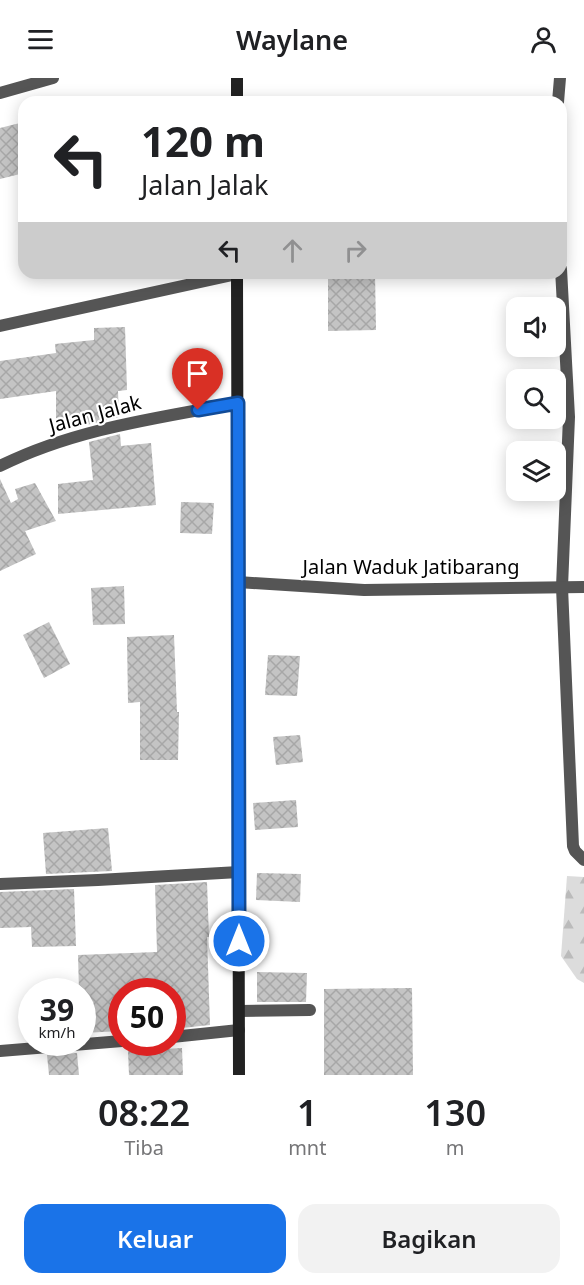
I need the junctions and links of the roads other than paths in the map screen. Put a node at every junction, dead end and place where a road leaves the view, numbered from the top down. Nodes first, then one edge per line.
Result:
1 (53, 78) edge
2 (237, 78) edge
3 (560, 78) edge
4 (0, 93) edge
5 (237, 96) edge
6 (558, 96) edge
7 (210, 279) edge
8 (237, 279) edge
9 (562, 279) edge
10 (0, 326) edge
11 (238, 403) junction
12 (0, 466) edge
13 (238, 582) junction
14 (562, 587) junction
15 (584, 587) edge
16 (584, 860) edge
17 (238, 872) junction
18 (0, 884) edge
19 (310, 1010) dead end
20 (239, 1011) junction
21 (239, 1030) junction
22 (186, 1035) edge
23 (108, 1042) edge
24 (0, 1051) edge
25 (239, 1075) edge

1 - 4 street
2 - 5 main road
3 - 6 street
7 - 10 street
8 - 11 main road
9 - 14 street
11 - 12 street, Jalan Jalak
11 - 13 main road
13 - 14 street, Jalan Waduk Jatibarang
13 - 17 main road
14 - 15 street, Jalan Waduk Jatibarang
14 - 16 street
17 - 18 street
17 - 20 main road
19 - 20 street
20 - 21 main road
21 - 22 street
21 - 25 main road
23 - 24 street

